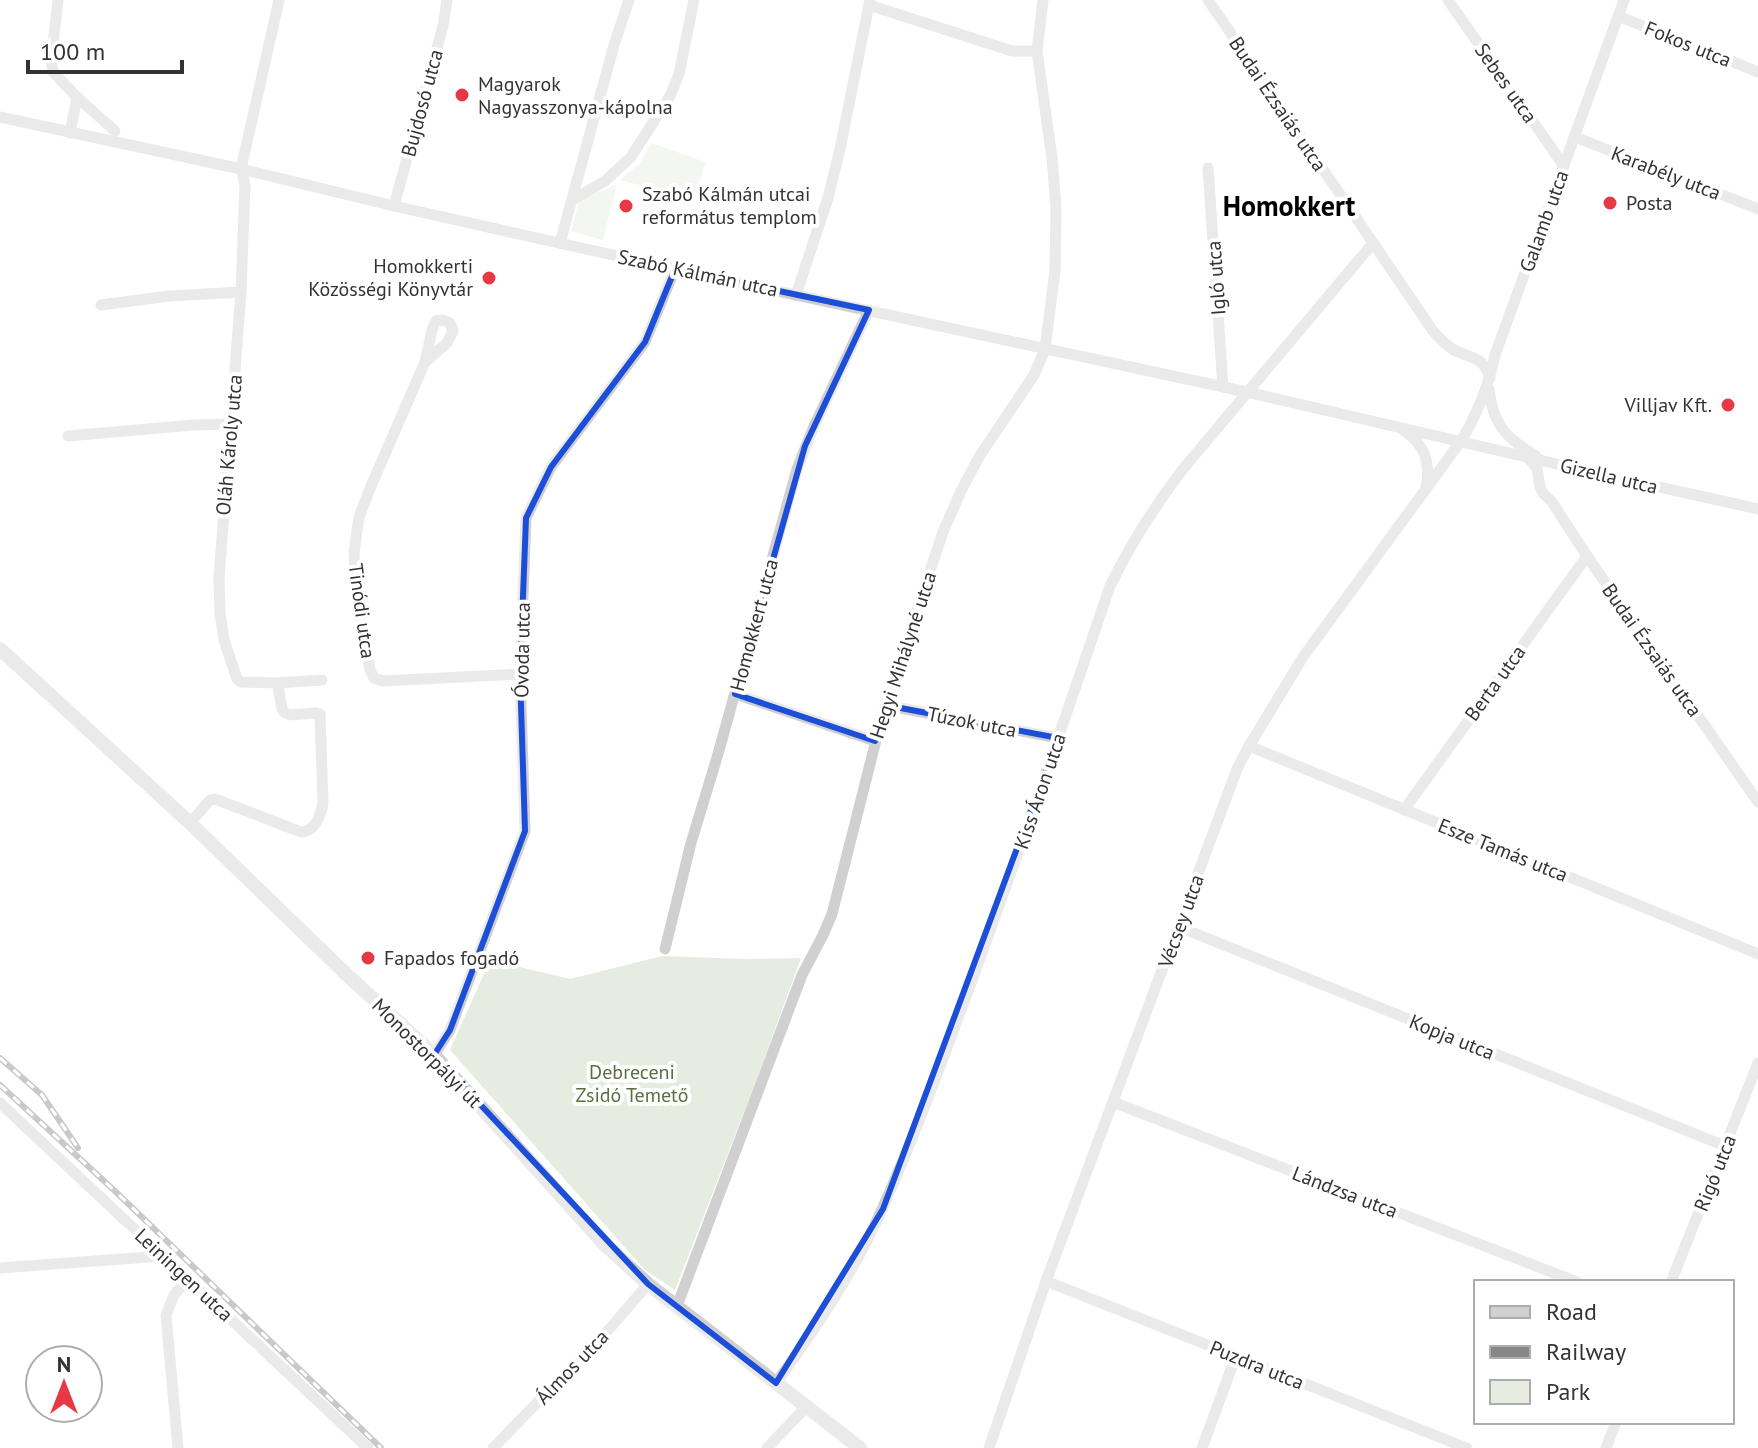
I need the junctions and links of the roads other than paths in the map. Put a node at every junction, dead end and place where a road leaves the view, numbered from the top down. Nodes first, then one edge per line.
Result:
1 (58, 0) edge
2 (279, 0) edge
3 (447, 0) edge
4 (629, 0) edge
5 (694, 0) edge
6 (1043, 0) edge
7 (1208, 0) edge
8 (1448, 0) edge
9 (1624, 0) edge
10 (869, 2) edge
11 (1618, 16) junction
12 (1037, 51) junction
13 (1758, 72) edge
14 (77, 97) junction
15 (0, 117) edge
16 (115, 131) dead end
17 (70, 133) junction
18 (1575, 137) junction
19 (1564, 166) junction
20 (1208, 168) dead end
21 (241, 169) junction
22 (574, 199) junction
23 (394, 206) junction
24 (1758, 209) edge
25 (560, 243) junction
26 (1373, 243) junction
27 (675, 269) junction
28 (241, 292) junction
29 (796, 295) junction
30 (101, 305) dead end
31 (869, 310) junction
32 (1499, 345) junction
33 (1045, 349) junction
34 (1468, 354) junction
35 (425, 362) dead end
36 (1490, 381) junction
37 (1223, 387) junction
38 (1247, 392) junction
39 (231, 424) junction
40 (1396, 426) junction
41 (68, 436) dead end
42 (1461, 441) junction
43 (1527, 458) junction
44 (1545, 461) junction
45 (1558, 464) junction
46 (1425, 490) junction
47 (1547, 497) junction
48 (1758, 509) edge
49 (1587, 556) junction
50 (0, 649) edge
51 (520, 674) junction
52 (322, 680) dead end
53 (276, 683) junction
54 (735, 694) junction
55 (885, 705) junction
56 (1058, 738) junction
57 (875, 741) junction
58 (1249, 746) junction
59 (1758, 802) edge
60 (1404, 810) junction
61 (190, 823) junction
62 (1179, 927) junction
63 (665, 949) dead end
64 (1758, 954) edge
65 (434, 1055) junction
66 (1758, 1063) edge
67 (1113, 1102) junction
68 (0, 1103) edge
69 (1725, 1146) junction
70 (163, 1256) junction
71 (0, 1268) edge
72 (188, 1279) junction
73 (1572, 1280) edge
74 (1672, 1280) edge
75 (1046, 1281) junction
76 (648, 1284) junction
77 (677, 1306) junction
78 (1236, 1356) junction
79 (776, 1383) junction
80 (807, 1406) junction
81 (1615, 1424) edge
82 (178, 1448) edge
83 (368, 1448) edge
84 (493, 1448) edge
85 (767, 1448) edge
86 (860, 1448) edge
87 (989, 1448) edge
88 (1202, 1448) edge
89 (1467, 1448) edge
90 (1606, 1448) edge

1 - 14 street
2 - 21 street, Oláh Károly utca
3 - 23 street, Bujdosó utca
4 - 22 street
5 - 22 street
6 - 12 street, Hegyi Mihályné utca
7 - 26 street, Budai Ézsaiás utca
8 - 19 street, Sebes utca
9 - 11 street, Galamb utca
10 - 12 street
10 - 29 street
11 - 13 street, Fokos utca
11 - 18 street, Galamb utca
12 - 33 street, Hegyi Mihályné utca
14 - 16 street
14 - 17 street
15 - 17 street, Szabó Kálmán utca
17 - 21 street, Szabó Kálmán utca
18 - 19 street, Galamb utca
18 - 24 street, Karabély utca
19 - 32 street, Galamb utca
20 - 37 street, Igló utca
21 - 23 street, Szabó Kálmán utca
21 - 28 street, Oláh Károly utca
22 - 25 street
23 - 25 street, Szabó Kálmán utca
25 - 27 street, Szabó Kálmán utca
26 - 34 street, Budai Ézsaiás utca
26 - 38 street, Kiss Áron utca
27 - 29 street, Szabó Kálmán utca
27 - 51 street, Óvoda utca
28 - 30 street
28 - 39 street, Oláh Károly utca
29 - 31 street, Szabó Kálmán utca
31 - 33 street, Szabó Kálmán utca
31 - 54 street, Homokkert utca
32 - 34 street
32 - 36 street, Galamb utca
33 - 37 street, Szabó Kálmán utca
33 - 55 street, Hegyi Mihályné utca
34 - 36 street, Budai Ézsaiás utca
35 - 51 street, Tinódi utca
36 - 42 street, Galamb utca
36 - 44 street, Budai Ézsaiás utca
37 - 38 street, Szabó Kálmán utca
38 - 40 street, Szabó Kálmán utca
38 - 56 street, Kiss Áron utca
39 - 41 street
39 - 53 street, Oláh Károly utca
40 - 42 street, Szabó Kálmán utca
40 - 46 street
42 - 43 street, Gizella utca
42 - 46 street, Vécsey utca
43 - 44 street, Gizella utca
43 - 47 street, Budai Ézsaiás utca
44 - 45 street, Gizella utca
45 - 47 street
45 - 48 street, Gizella utca
46 - 58 street, Vécsey utca
47 - 49 street, Budai Ézsaiás utca
49 - 59 street, Budai Ézsaiás utca
49 - 60 street, Berta utca
50 - 61 street, Monostorpályi út
51 - 65 street, Óvoda utca
52 - 53 street, Oláh Károly utca
53 - 61 street
54 - 57 street
54 - 63 street, Homokkert utca
55 - 56 street, Túzok utca
55 - 57 street, Hegyi Mihályné utca
56 - 79 street, Kiss Áron utca
57 - 77 street, Hegyi Mihályné utca
58 - 60 street, Esze Tamás utca
58 - 62 street, Vécsey utca
60 - 64 street, Esze Tamás utca
61 - 65 street, Monostorpályi út
62 - 67 street, Vécsey utca
62 - 69 street, Kopja utca
65 - 76 street, Monostorpályi út
66 - 69 street, Rigó utca
67 - 73 street, Lándzsa utca
67 - 75 street, Vécsey utca
68 - 70 street, Leiningen utca
69 - 74 street, Rigó utca
70 - 71 street
70 - 72 street, Leiningen utca
72 - 82 street
72 - 83 street, Leiningen utca
75 - 78 street, Puzdra utca
75 - 87 street, Vécsey utca
76 - 77 street, Monostorpályi út
76 - 84 street, Álmos utca
77 - 79 street, Monostorpályi út
78 - 88 street
78 - 89 street, Puzdra utca
79 - 80 street, Monostorpályi út
80 - 85 street
80 - 86 street, Monostorpályi út
81 - 90 street

